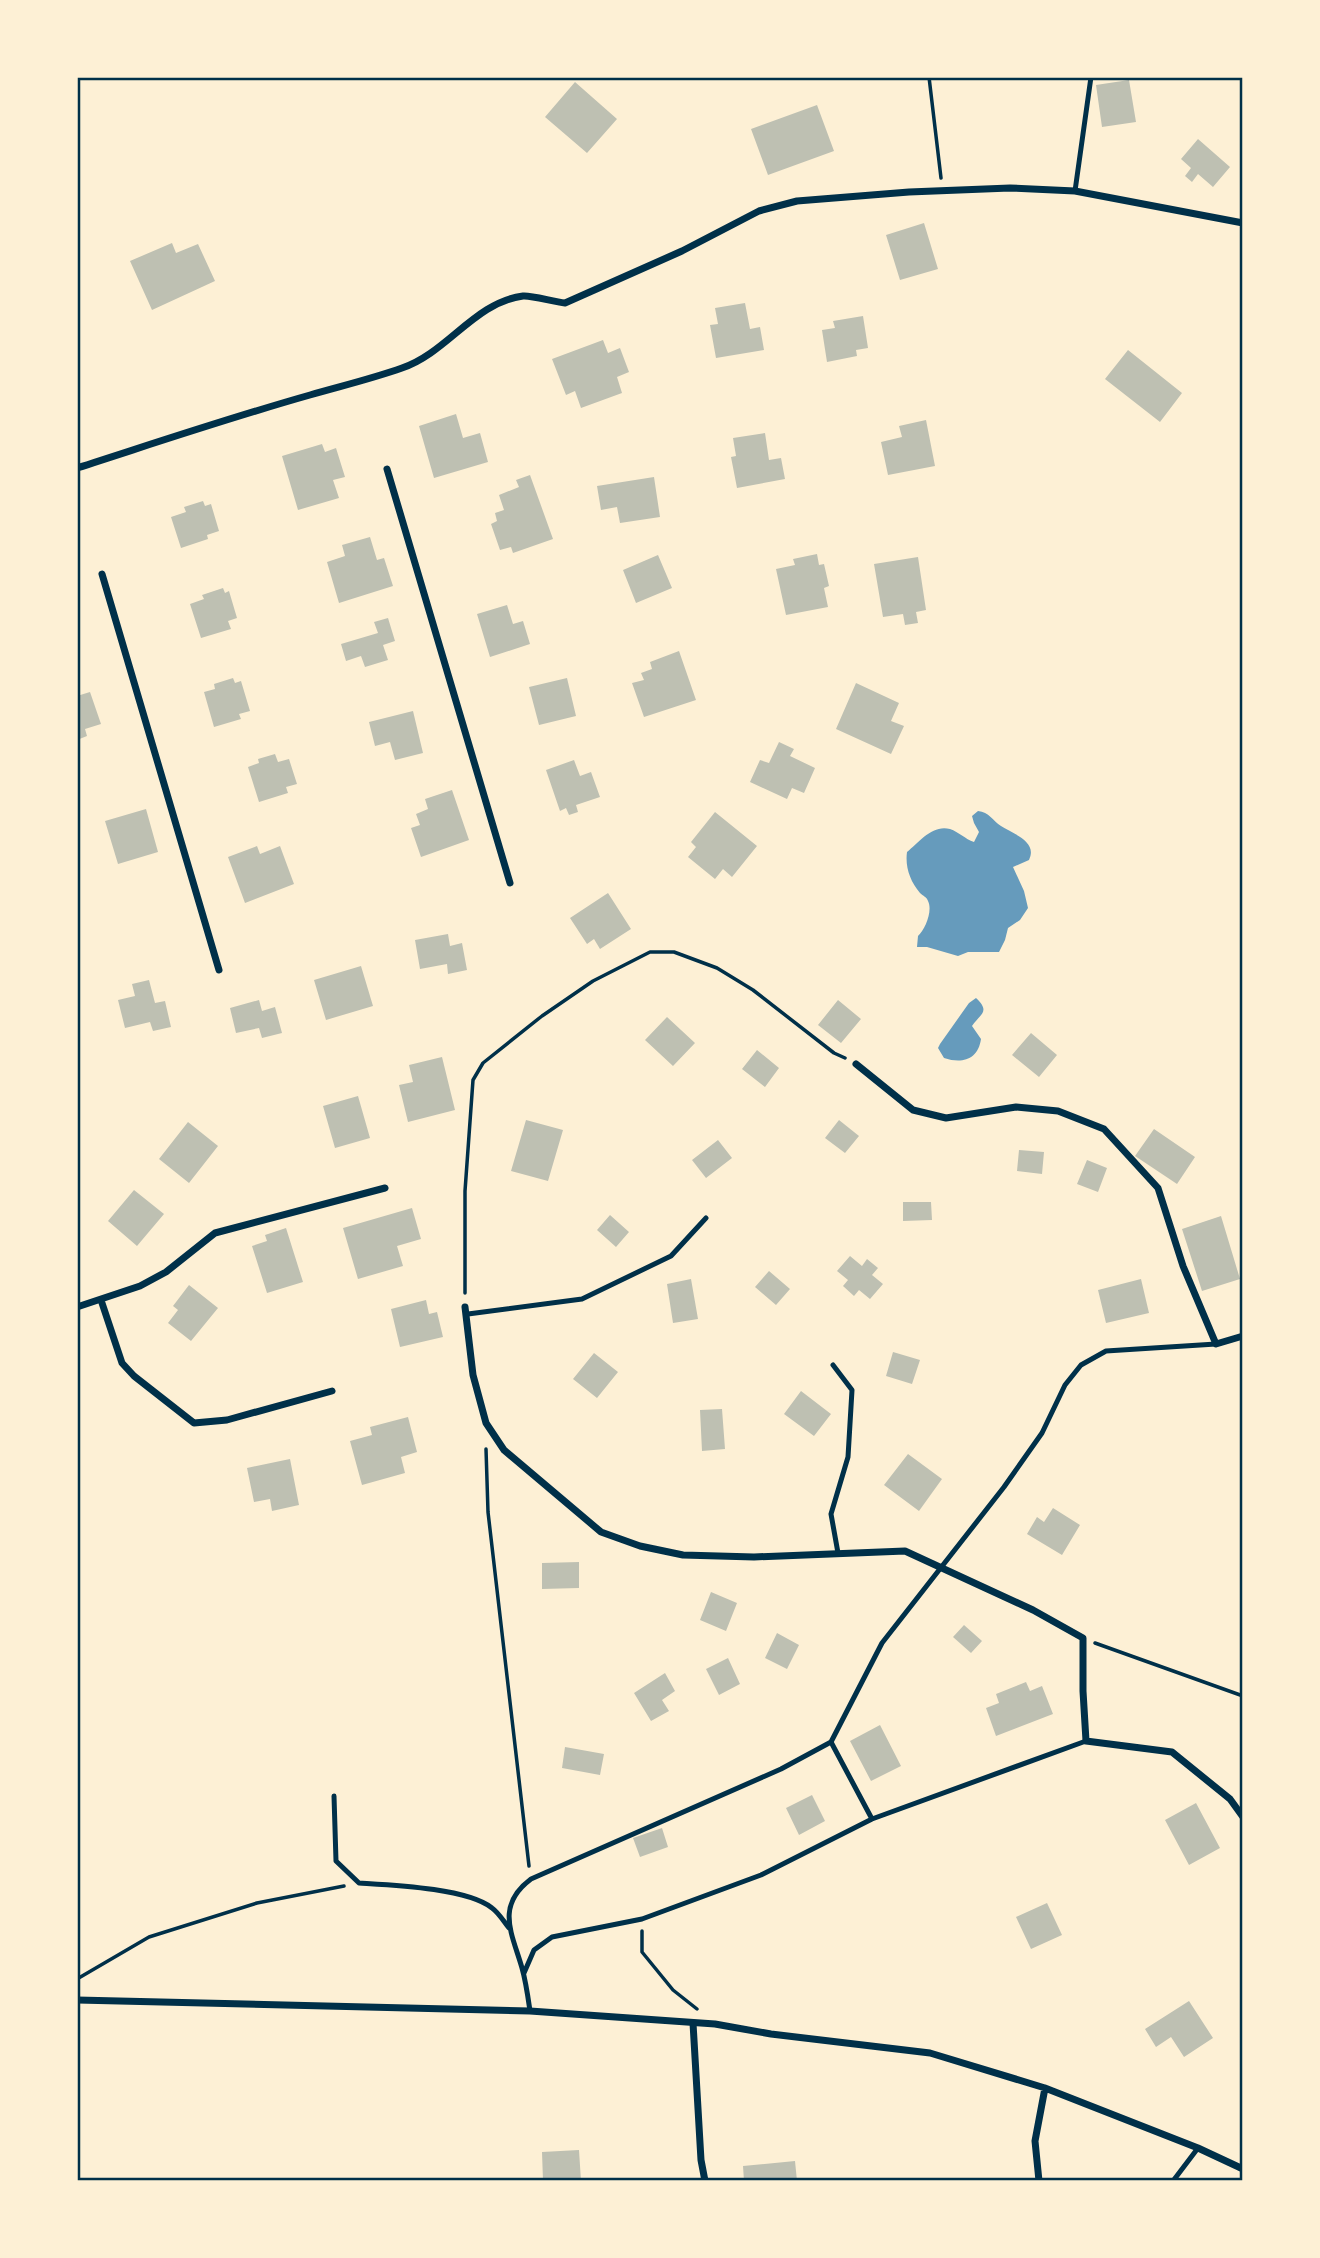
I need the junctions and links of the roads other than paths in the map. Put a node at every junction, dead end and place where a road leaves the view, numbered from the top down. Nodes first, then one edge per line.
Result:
1 (1091, 77) edge
2 (1075, 191) junction
3 (1243, 223) edge
4 (77, 468) edge
5 (387, 469) dead end
6 (102, 574) dead end
7 (510, 883) dead end
8 (219, 970) dead end
9 (856, 1064) road end
10 (385, 1188) dead end
11 (706, 1218) dead end
12 (102, 1300) junction
13 (77, 1307) edge
14 (467, 1310) joint
15 (1243, 1336) edge
16 (1216, 1344) junction
17 (833, 1365) dead end
18 (332, 1391) dead end
19 (838, 1553) junction
20 (942, 1567) junction
21 (1087, 1741) junction
22 (831, 1742) junction
23 (334, 1796) dead end
24 (1243, 1817) edge
25 (873, 1819) junction
26 (509, 1928) junction
27 (524, 1973) junction
28 (77, 2000) edge
29 (530, 2011) junction
30 (693, 2023) junction
31 (1045, 2088) junction
32 (1198, 2148) junction
33 (1243, 2169) edge
34 (705, 2181) edge
35 (1038, 2181) edge
36 (1173, 2181) edge

1 - 2 lane
2 - 3 street
2 - 4 street
5 - 7 street
6 - 8 street
9 - 16 street
10 - 12 street
11 - 14 lane
12 - 13 street
12 - 18 street
14 - 19 street
15 - 16 street
16 - 20 lane
17 - 19 lane
19 - 20 street
20 - 21 street
20 - 22 lane
21 - 24 street
21 - 25 lane
22 - 25 lane
22 - 26 lane
23 - 26 lane
25 - 27 lane
26 - 27 lane
27 - 29 lane
28 - 29 street
29 - 30 street
30 - 31 street
30 - 34 street
31 - 32 street
31 - 35 street
32 - 33 street
32 - 36 lane

